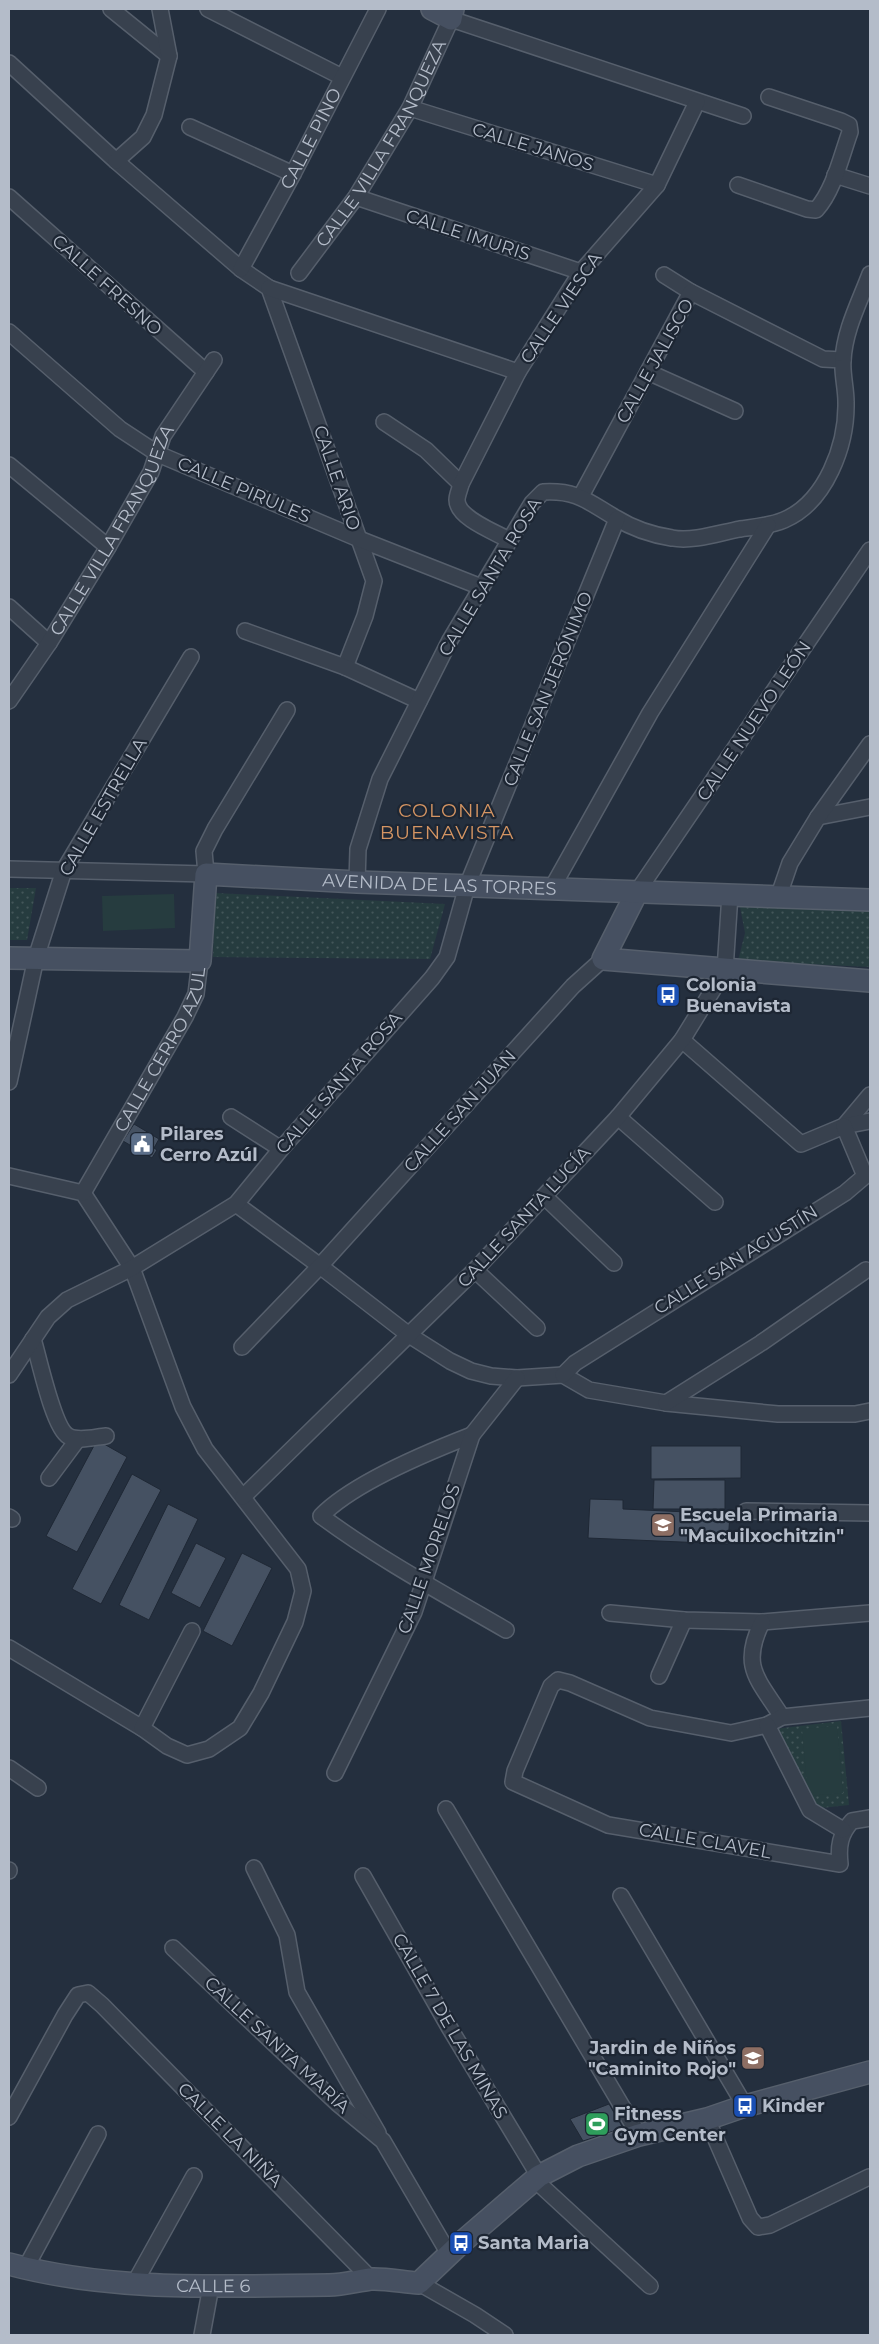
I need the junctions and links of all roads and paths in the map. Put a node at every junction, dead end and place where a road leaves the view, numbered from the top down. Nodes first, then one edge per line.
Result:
1 (111, 9) edge
2 (160, 9) edge
3 (208, 9) edge
4 (378, 9) edge
5 (432, 9) edge
6 (452, 14) edge
7 (169, 56) junction
8 (9, 63) edge
9 (342, 77) junction
10 (768, 96) dead end
11 (697, 102) junction
12 (410, 108) junction
13 (743, 116) dead end
14 (190, 127) dead end
15 (116, 160) junction
16 (293, 174) junction
17 (835, 176) junction
18 (657, 185) junction
19 (738, 185) dead end
20 (870, 186) edge
21 (9, 197) edge
22 (356, 197) junction
23 (242, 269) junction
24 (581, 272) junction
25 (299, 273) dead end
26 (870, 274) edge
27 (664, 275) dead end
28 (269, 288) junction
29 (691, 292) junction
30 (9, 332) edge
31 (843, 360) junction
32 (210, 366) joint
33 (518, 372) junction
34 (648, 372) junction
35 (735, 412) dead end
36 (384, 422) dead end
37 (158, 454) junction
38 (9, 465) edge
39 (461, 484) junction
40 (581, 496) junction
41 (617, 519) junction
42 (768, 525) junction
43 (359, 539) junction
44 (509, 540) junction
45 (108, 548) junction
46 (870, 550) edge
47 (481, 587) junction
48 (9, 607) edge
49 (245, 631) dead end
50 (49, 643) junction
51 (191, 657) dead end
52 (345, 668) junction
53 (9, 701) edge
54 (419, 701) junction
55 (288, 710) dead end
56 (870, 744) edge
57 (870, 807) edge
58 (818, 817) junction
59 (9, 869) edge
60 (64, 870) junction
61 (206, 874) junction
62 (357, 882) junction
63 (466, 886) junction
64 (552, 888) junction
65 (637, 892) junction
66 (730, 894) junction
67 (779, 896) junction
68 (870, 900) edge
69 (9, 958) edge
70 (36, 958) junction
71 (603, 960) junction
72 (200, 961) junction
73 (726, 970) junction
74 (870, 981) edge
75 (682, 1040) junction
76 (9, 1082) edge
77 (870, 1095) edge
78 (618, 1117) junction
79 (230, 1118) dead end
80 (870, 1121) edge
81 (844, 1126) junction
82 (281, 1148) junction
83 (9, 1177) edge
84 (83, 1193) junction
85 (545, 1197) junction
86 (715, 1202) dead end
87 (236, 1204) junction
88 (614, 1263) dead end
89 (320, 1266) junction
90 (132, 1268) junction
91 (475, 1270) junction
92 (866, 1270) dead end
93 (538, 1328) dead end
94 (410, 1335) junction
95 (33, 1338) junction
96 (242, 1347) dead end
97 (9, 1375) edge
98 (563, 1375) junction
99 (517, 1378) junction
100 (666, 1403) junction
101 (870, 1412) edge
102 (472, 1435) junction
103 (106, 1436) dead end
104 (78, 1439) junction
105 (49, 1478) dead end
106 (243, 1497) junction
107 (746, 1511) dead end
108 (870, 1513) edge
109 (423, 1582) junction
110 (610, 1613) dead end
111 (870, 1613) edge
112 (684, 1620) junction
113 (762, 1622) junction
114 (506, 1630) dead end
115 (192, 1631) dead end
116 (9, 1648) edge
117 (659, 1676) dead end
118 (870, 1708) edge
119 (782, 1717) junction
120 (767, 1725) junction
121 (142, 1728) junction
122 (9, 1768) edge
123 (335, 1772) dead end
124 (38, 1788) dead end
125 (446, 1809) dead end
126 (870, 1818) edge
127 (844, 1830) junction
128 (254, 1868) dead end
129 (362, 1876) dead end
130 (622, 1896) dead end
131 (173, 1948) dead end
132 (870, 2072) edge
133 (745, 2106) junction
134 (9, 2117) edge
135 (707, 2119) junction
136 (98, 2134) dead end
137 (639, 2135) junction
138 (383, 2141) junction
139 (194, 2176) dead end
140 (536, 2178) junction
141 (869, 2178) edge
142 (449, 2254) junction
143 (17, 2266) edge
144 (371, 2279) junction
145 (419, 2283) junction
146 (134, 2284) junction
147 (211, 2286) junction
148 (650, 2286) dead end
149 (202, 2335) edge
150 (505, 2335) edge

1 - 7 street
2 - 7 street
3 - 9 street
4 - 9 street, CALLE PINO
5 - 6 street
6 - 11 street
6 - 12 street, CALLE VILLA FRANQUEZA
7 - 15 street
8 - 15 street
9 - 16 street, CALLE PINO
10 - 17 street
11 - 13 street
11 - 18 street, CALLE VIESCA
12 - 18 street, CALLE JANOS
12 - 22 street, CALLE VILLA FRANQUEZA
14 - 16 street
15 - 23 street
16 - 23 street, CALLE PINO
17 - 19 street
17 - 20 street
18 - 24 street, CALLE VIESCA
21 - 32 street, CALLE FRESNO
22 - 24 street, CALLE IMURIS
22 - 25 street, CALLE VILLA FRANQUEZA
23 - 28 street
24 - 33 street, CALLE VIESCA
26 - 31 street, CALLE SANTA ROSA
27 - 29 street
28 - 33 street
28 - 43 street, CALLE ARIO
29 - 31 street, CALLE JALISCO
29 - 34 street, CALLE JALISCO
30 - 37 street, CALLE PIRULES
31 - 42 street, CALLE SANTA ROSA
32 - 37 street, CALLE VILLA FRANQUEZA
33 - 39 street, CALLE VIESCA
34 - 35 street
34 - 40 street, CALLE JALISCO
36 - 39 street
37 - 43 street, CALLE PIRULES
37 - 45 street, CALLE VILLA FRANQUEZA
38 - 45 street
39 - 44 street, CALLE VIESCA
40 - 41 street, CALLE SANTA ROSA
40 - 44 street, CALLE SANTA ROSA
41 - 42 street, CALLE SANTA ROSA
41 - 63 street, CALLE SAN JERÓNIMO
42 - 64 street
43 - 47 street, CALLE PIRULES
43 - 52 street, CALLE ARIO
44 - 47 street, CALLE SANTA ROSA
45 - 50 street, CALLE VILLA FRANQUEZA
46 - 65 street, CALLE NUEVO LEÓN
47 - 54 street, CALLE SANTA ROSA
48 - 50 street
49 - 52 street
50 - 53 street, CALLE VILLA FRANQUEZA
51 - 60 street, CALLE ESTRELLA
52 - 54 street
54 - 62 street, CALLE SANTA ROSA
55 - 61 street, CALLE CERRO AZUL
56 - 58 street
57 - 58 street
58 - 67 street
59 - 60 street, AVENIDA DE LAS TORRES
60 - 61 street, AVENIDA DE LAS TORRES
60 - 70 street, CALLE ESTRELLA
61 - 62 street, AVENIDA DE LAS TORRES
61 - 72 street, CALLE CERRO AZUL
62 - 63 street, AVENIDA DE LAS TORRES
63 - 64 street, AVENIDA DE LAS TORRES
63 - 82 street, CALLE SANTA ROSA
64 - 65 street, AVENIDA DE LAS TORRES
65 - 66 street, AVENIDA DE LAS TORRES
65 - 71 street
66 - 67 street, AVENIDA DE LAS TORRES
66 - 73 street, CALLE SANTA LUCÍA
67 - 68 street, AVENIDA DE LAS TORRES
69 - 70 street
70 - 72 street
70 - 76 street, CALLE ESTRELLA
71 - 73 street
71 - 89 street, CALLE SAN JUAN
72 - 84 street, CALLE CERRO AZUL
73 - 74 street
73 - 75 street, CALLE SANTA LUCÍA
75 - 78 street, CALLE SANTA LUCÍA
75 - 81 street
77 - 81 street
78 - 85 street, CALLE SANTA LUCÍA
78 - 86 street
79 - 82 street
80 - 81 street
81 - 98 street, CALLE SAN AGUSTÍN
82 - 87 street, CALLE SANTA ROSA
83 - 84 street
84 - 90 street
85 - 88 street
85 - 91 street, CALLE SANTA LUCÍA
87 - 89 street
87 - 90 street, CALLE SANTA ROSA
89 - 94 street
89 - 96 street
90 - 95 street, CALLE SANTA ROSA
90 - 106 street
91 - 93 street
91 - 94 street, CALLE SANTA LUCÍA
92 - 100 street
94 - 99 street
94 - 106 street, CALLE SANTA LUCÍA
95 - 97 street, CALLE SANTA ROSA
95 - 104 street
98 - 99 street
98 - 100 street
99 - 102 street, CALLE MORELOS
100 - 101 street
102 - 109 street, CALLE MORELOS
102 - 109 street
103 - 104 street
104 - 105 street
106 - 121 street
107 - 108 street
109 - 114 street
109 - 123 street, CALLE MORELOS
110 - 112 street
111 - 113 street
112 - 113 street
112 - 117 street
113 - 119 street
115 - 121 street
116 - 121 street
118 - 119 street
119 - 120 street
120 - 127 street
120 - 127 street, CALLE CLAVEL
122 - 124 street
125 - 137 street
126 - 127 street
128 - 138 street, CALLE SANTA MARÍA
129 - 140 street, CALLE 7 DE LAS MINAS
130 - 133 street
131 - 138 street, CALLE SANTA MARÍA
132 - 133 street
133 - 135 street
134 - 144 street, CALLE LA NIÑA
135 - 137 street
135 - 141 street
136 - 143 street
137 - 140 street
138 - 142 street, CALLE SANTA MARÍA
139 - 146 street
140 - 142 street
140 - 148 street, CALLE 7 DE LAS MINAS
142 - 145 street
143 - 146 street, CALLE 6
144 - 145 street, CALLE 6
144 - 147 street, CALLE 6
145 - 150 street
146 - 147 street, CALLE 6
147 - 149 street

